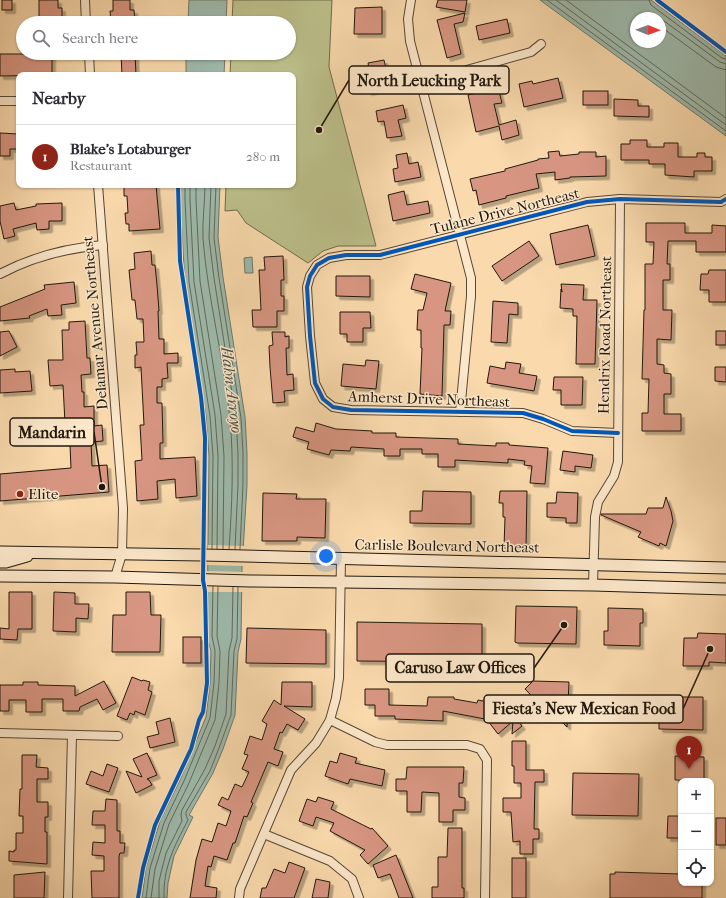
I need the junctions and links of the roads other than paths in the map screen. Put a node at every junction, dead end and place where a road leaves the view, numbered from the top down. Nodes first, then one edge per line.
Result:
1 (85, 0) edge
2 (411, 0) edge
3 (86, 16) edge
4 (541, 44) dead end
5 (89, 60) edge
6 (90, 72) edge
7 (420, 83) junction
8 (0, 101) edge
9 (16, 101) edge
10 (98, 188) edge
11 (620, 199) junction
12 (726, 199) edge
13 (460, 236) junction
14 (103, 245) junction
15 (0, 274) edge
16 (333, 407) joint
17 (460, 412) junction
18 (618, 432) junction
19 (0, 552) edge
20 (37, 553) junction
21 (122, 554) junction
22 (341, 559) junction
23 (0, 562) edge
24 (594, 564) junction
25 (726, 568) edge
26 (0, 576) edge
27 (115, 577) junction
28 (341, 582) junction
29 (593, 585) junction
30 (726, 589) edge
31 (330, 720) junction
32 (0, 733) edge
33 (72, 735) junction
34 (118, 736) dead end
35 (264, 834) junction
36 (68, 898) edge
37 (239, 898) edge
38 (359, 898) edge
39 (485, 898) edge

1 - 3 street
2 - 7 street
4 - 7 street
5 - 6 street
7 - 13 street
8 - 9 street
10 - 14 street, Delamar Avenue Northeast
11 - 12 street, Tulane Drive Northeast
11 - 13 street, Tulane Drive Northeast
11 - 18 street, Hendrix Road Northeast
13 - 16 street, Tulane Drive Northeast
13 - 17 street
14 - 15 street
14 - 21 street, Delamar Avenue Northeast
16 - 17 street, Amherst Drive Northeast
17 - 18 street, Amherst Drive Northeast
18 - 24 street, Hendrix Road Northeast
19 - 20 main road, Carlisle Boulevard Northeast
20 - 21 main road, Carlisle Boulevard Northeast
20 - 23 main road
21 - 22 main road, Carlisle Boulevard Northeast
21 - 27 street, Delamar Avenue Northeast
22 - 24 main road, Carlisle Boulevard Northeast
22 - 28 street
24 - 25 main road, Carlisle Boulevard Northeast
24 - 29 street, Hendrix Road Northeast
26 - 27 main road
27 - 28 main road
28 - 29 main road
28 - 31 street
29 - 30 main road
31 - 35 street
31 - 39 street
32 - 33 street
33 - 34 street
33 - 36 street
35 - 37 street
35 - 38 street

